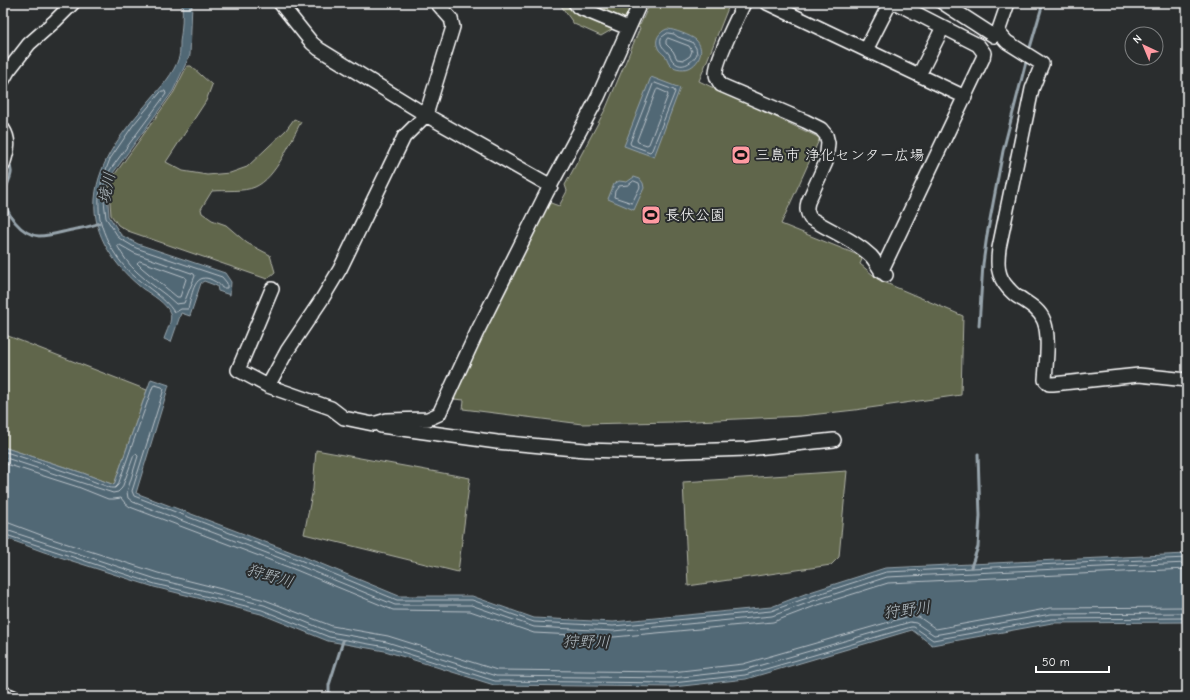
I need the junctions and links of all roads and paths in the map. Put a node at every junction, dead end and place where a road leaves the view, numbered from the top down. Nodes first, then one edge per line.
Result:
1 (73, 3) edge
2 (280, 3) edge
3 (437, 3) edge
4 (576, 3) edge
5 (640, 3) edge
6 (744, 3) edge
7 (767, 3) edge
8 (890, 3) edge
9 (896, 3) edge
10 (943, 3) edge
11 (1008, 3) edge
12 (943, 27) junction
13 (628, 28) junction
14 (998, 32) junction
15 (866, 50) junction
16 (5, 73) edge
17 (919, 75) junction
18 (965, 97) junction
19 (426, 115) junction
20 (3, 129) edge
21 (3, 164) edge
22 (551, 186) junction
23 (272, 289) dead end
24 (1187, 380) edge
25 (268, 386) junction
26 (373, 424) junction
27 (834, 440) dead end
28 (3, 693) edge
29 (13, 697) edge

1 - 16 street
2 - 19 street
3 - 19 street
4 - 13 street
5 - 13 street
6 - 18 street
7 - 15 street
8 - 15 street
9 - 12 street
10 - 14 street
11 - 14 street
12 - 17 street
12 - 18 street
13 - 22 street
14 - 24 street
15 - 17 street
17 - 18 street
19 - 22 street
19 - 25 street
20 - 21 street
22 - 26 street
23 - 25 street
25 - 26 street
26 - 27 street
28 - 29 street

